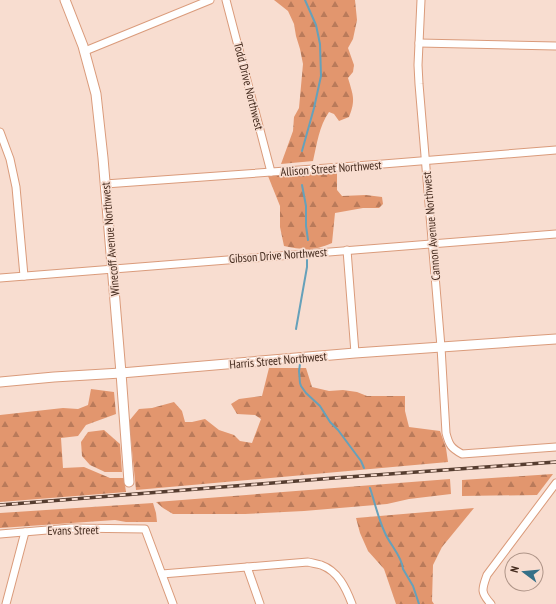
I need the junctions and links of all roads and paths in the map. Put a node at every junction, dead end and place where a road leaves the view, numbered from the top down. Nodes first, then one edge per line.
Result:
1 (65, 0) edge
2 (210, 0) edge
3 (226, 0) edge
4 (421, 0) edge
5 (419, 43) junction
6 (556, 46) edge
7 (85, 51) junction
8 (0, 132) edge
9 (556, 150) edge
10 (425, 160) junction
11 (271, 172) junction
12 (105, 184) junction
13 (556, 234) edge
14 (432, 243) junction
15 (347, 250) junction
16 (112, 268) junction
17 (24, 276) junction
18 (0, 278) edge
19 (556, 339) edge
20 (441, 347) junction
21 (355, 353) junction
22 (121, 373) junction
23 (0, 382) edge
24 (556, 447) edge
25 (129, 482) dead end
26 (556, 484) edge
27 (25, 532) junction
28 (0, 534) edge
29 (247, 567) junction
30 (162, 574) junction
31 (6, 604) edge
32 (173, 604) edge
33 (260, 604) edge
34 (352, 604) edge
35 (491, 604) edge

1 - 7 street, Winecoff Avenue Northwest
2 - 7 street
3 - 11 street, Todd Drive Northwest
4 - 5 street, Cannon Avenue Northwest
5 - 6 street
5 - 10 street, Cannon Avenue Northwest
7 - 12 street, Winecoff Avenue Northwest
8 - 17 street
9 - 10 street, Allison Street Northwest
10 - 11 street, Allison Street Northwest
10 - 14 street, Cannon Avenue Northwest
11 - 12 street, Allison Street Northwest
12 - 16 street, Winecoff Avenue Northwest
13 - 14 street, Gibson Drive Northwest
14 - 15 street, Gibson Drive Northwest
14 - 20 street, Cannon Avenue Northwest
15 - 16 street, Gibson Drive Northwest
15 - 21 street
16 - 17 street, Gibson Drive Northwest
16 - 22 street, Winecoff Avenue Northwest
17 - 18 street, Gibson Drive Northwest
19 - 20 street, Harris Street Northwest
20 - 21 street, Harris Street Northwest
20 - 24 street, Cannon Avenue Northwest
21 - 22 street, Harris Street Northwest
22 - 23 street, Harris Street Northwest
22 - 25 street, Winecoff Avenue Northwest
26 - 35 street
27 - 28 street, Evans Street
27 - 30 street, Evans Street
27 - 31 street
29 - 30 street
29 - 33 street
29 - 34 street
30 - 32 street

